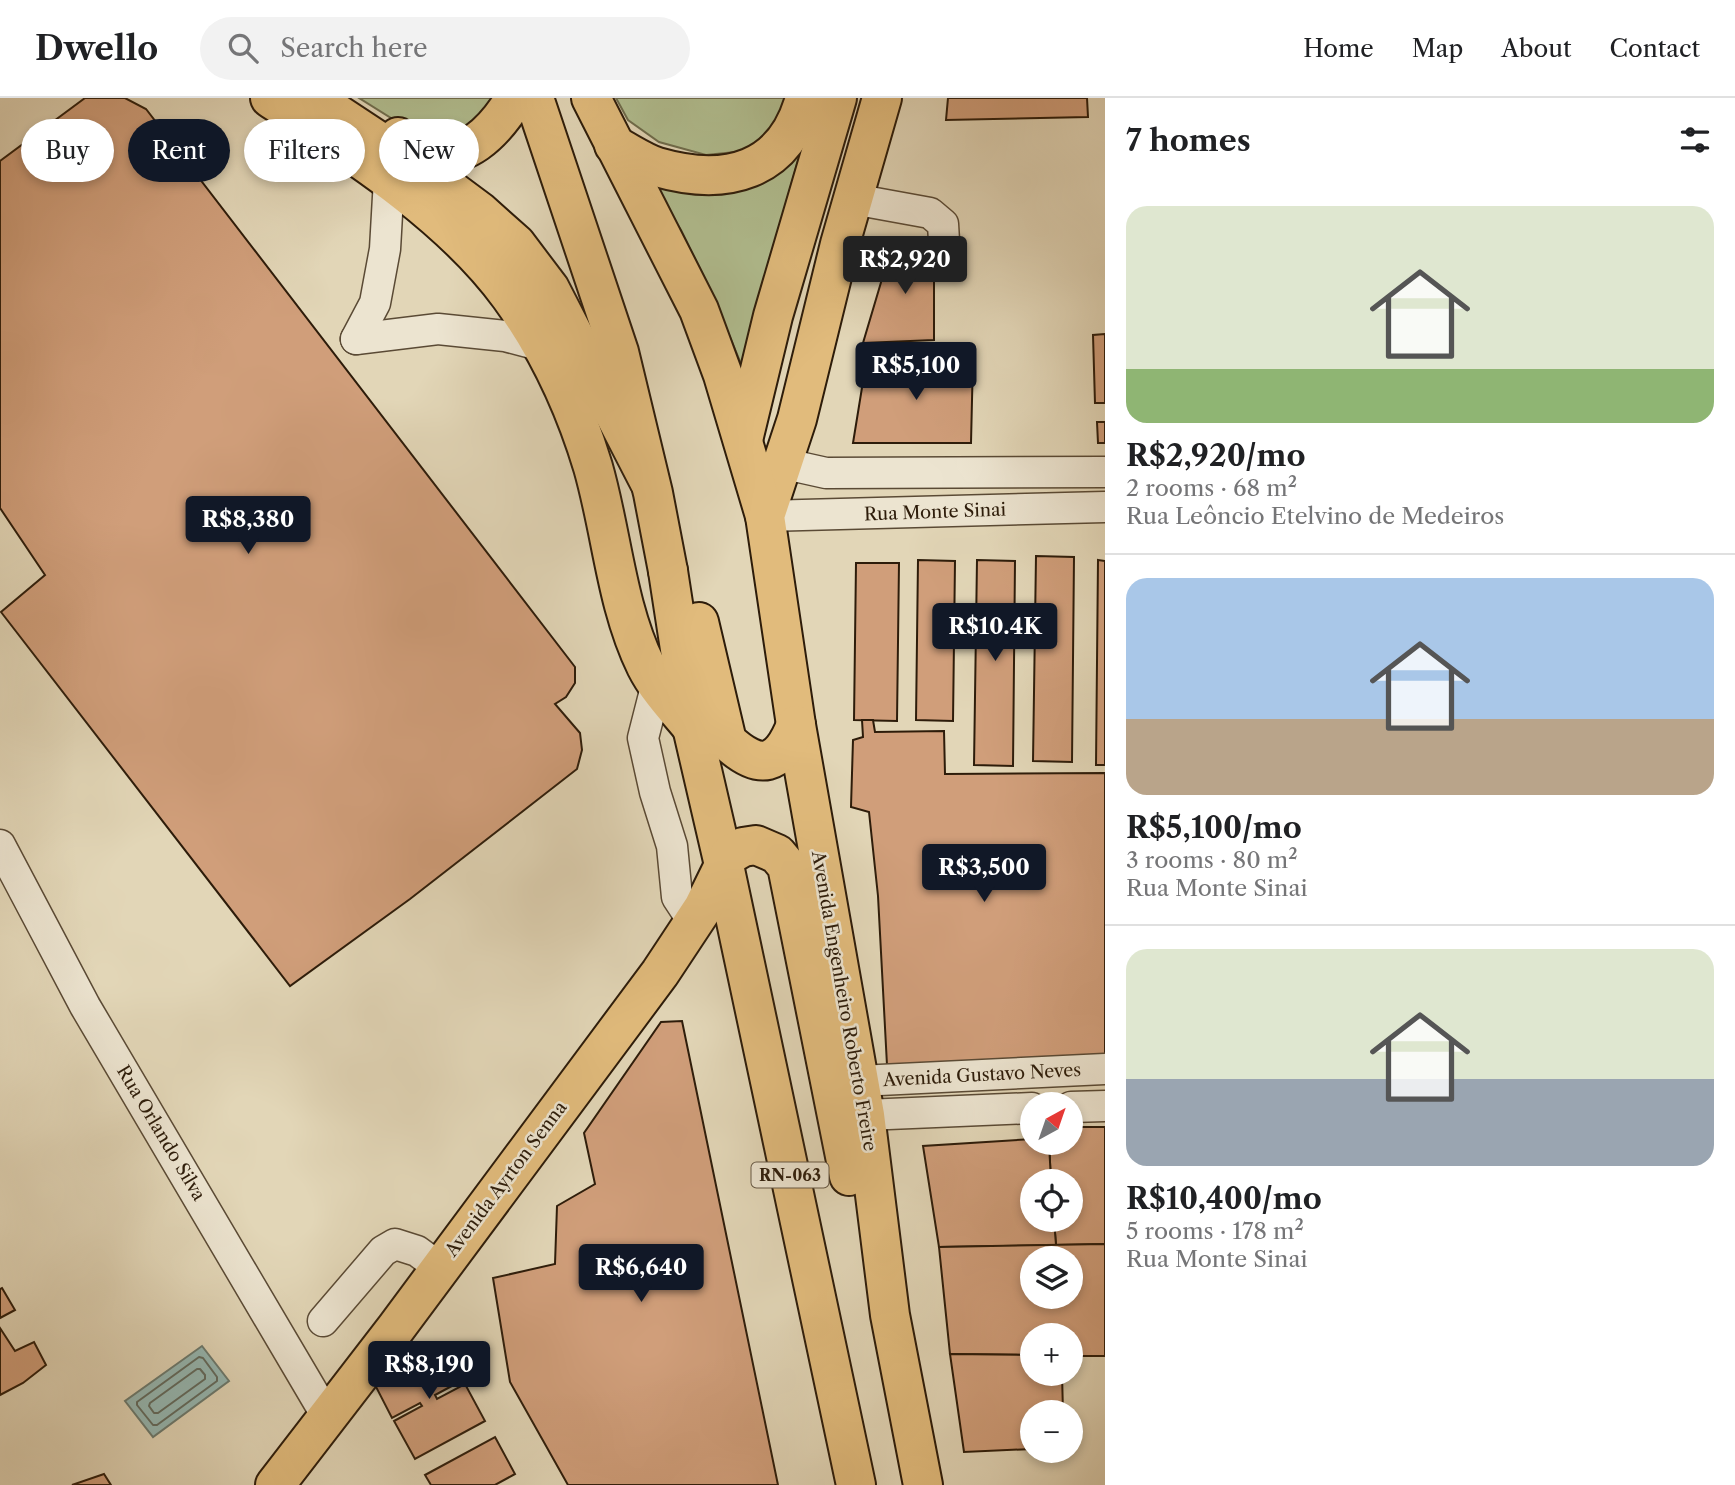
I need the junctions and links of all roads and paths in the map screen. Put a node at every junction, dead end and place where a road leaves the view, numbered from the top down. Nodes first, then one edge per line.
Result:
1 (270, 98) edge
2 (313, 98) edge
3 (333, 98) edge
4 (515, 98) edge
5 (534, 98) edge
6 (592, 98) edge
7 (805, 98) edge
8 (837, 98) edge
9 (882, 98) edge
10 (614, 145) junction
11 (379, 172) edge
12 (389, 182) edge
13 (392, 182) edge
14 (853, 199) junction
15 (945, 258) dead end
16 (543, 346) junction
17 (742, 442) junction
18 (785, 459) junction
19 (1105, 472) edge
20 (826, 473) junction
21 (651, 487) junction
22 (1105, 507) edge
23 (826, 514) junction
24 (765, 516) junction
25 (657, 683) junction
26 (796, 725) junction
27 (692, 727) junction
28 (669, 838) junction
29 (0, 845) edge
30 (723, 861) junction
31 (694, 923) junction
32 (1105, 1069) edge
33 (1054, 1071) junction
34 (1057, 1092) edge
35 (862, 1098) junction
36 (1105, 1106) edge
37 (1020, 1107) edge
38 (1083, 1107) edge
39 (440, 1268) junction
40 (890, 1315) junction
41 (323, 1321) dead end
42 (328, 1418) junction
43 (275, 1485) edge
44 (856, 1485) edge
45 (923, 1485) edge

1 - 11 main road
2 - 21 main road
3 - 4 main road
5 - 21 main road
6 - 10 main road, Avenida Engenheiro Roberto Freire
7 - 10 main road
8 - 17 main road
9 - 14 main road
10 - 17 main road, Avenida Engenheiro Roberto Freire
12 - 16 street
13 - 16 main road
14 - 15 street
14 - 18 main road
16 - 25 main road
17 - 24 main road, Avenida Engenheiro Roberto Freire
18 - 20 street, Rua Monte Sinai
18 - 24 main road
19 - 20 street, Rua Monte Sinai
20 - 23 street
21 - 26 main road
21 - 27 main road, RN-063
22 - 23 street, Rua Monte Sinai
23 - 24 street, Rua Monte Sinai
24 - 26 main road, Avenida Engenheiro Roberto Freire
25 - 27 main road
25 - 28 street
26 - 35 main road, Avenida Engenheiro Roberto Freire
27 - 30 main road, RN-063
28 - 30 street
28 - 31 street
29 - 42 street, Rua Orlando Silva
30 - 31 main road, Avenida Ayrton Senna
30 - 40 main road
30 - 44 main road, RN-063
31 - 39 main road, Avenida Ayrton Senna
32 - 33 street, Avenida Gustavo Neves
33 - 34 street
33 - 35 street, Avenida Gustavo Neves
35 - 37 street, Avenida Gustavo Neves
35 - 40 main road, Avenida Engenheiro Roberto Freire
36 - 38 street, Avenida Gustavo Neves
39 - 41 street
39 - 42 main road, Avenida Ayrton Senna
40 - 45 main road, Avenida Engenheiro Roberto Freire
42 - 43 main road, Avenida Ayrton Senna

